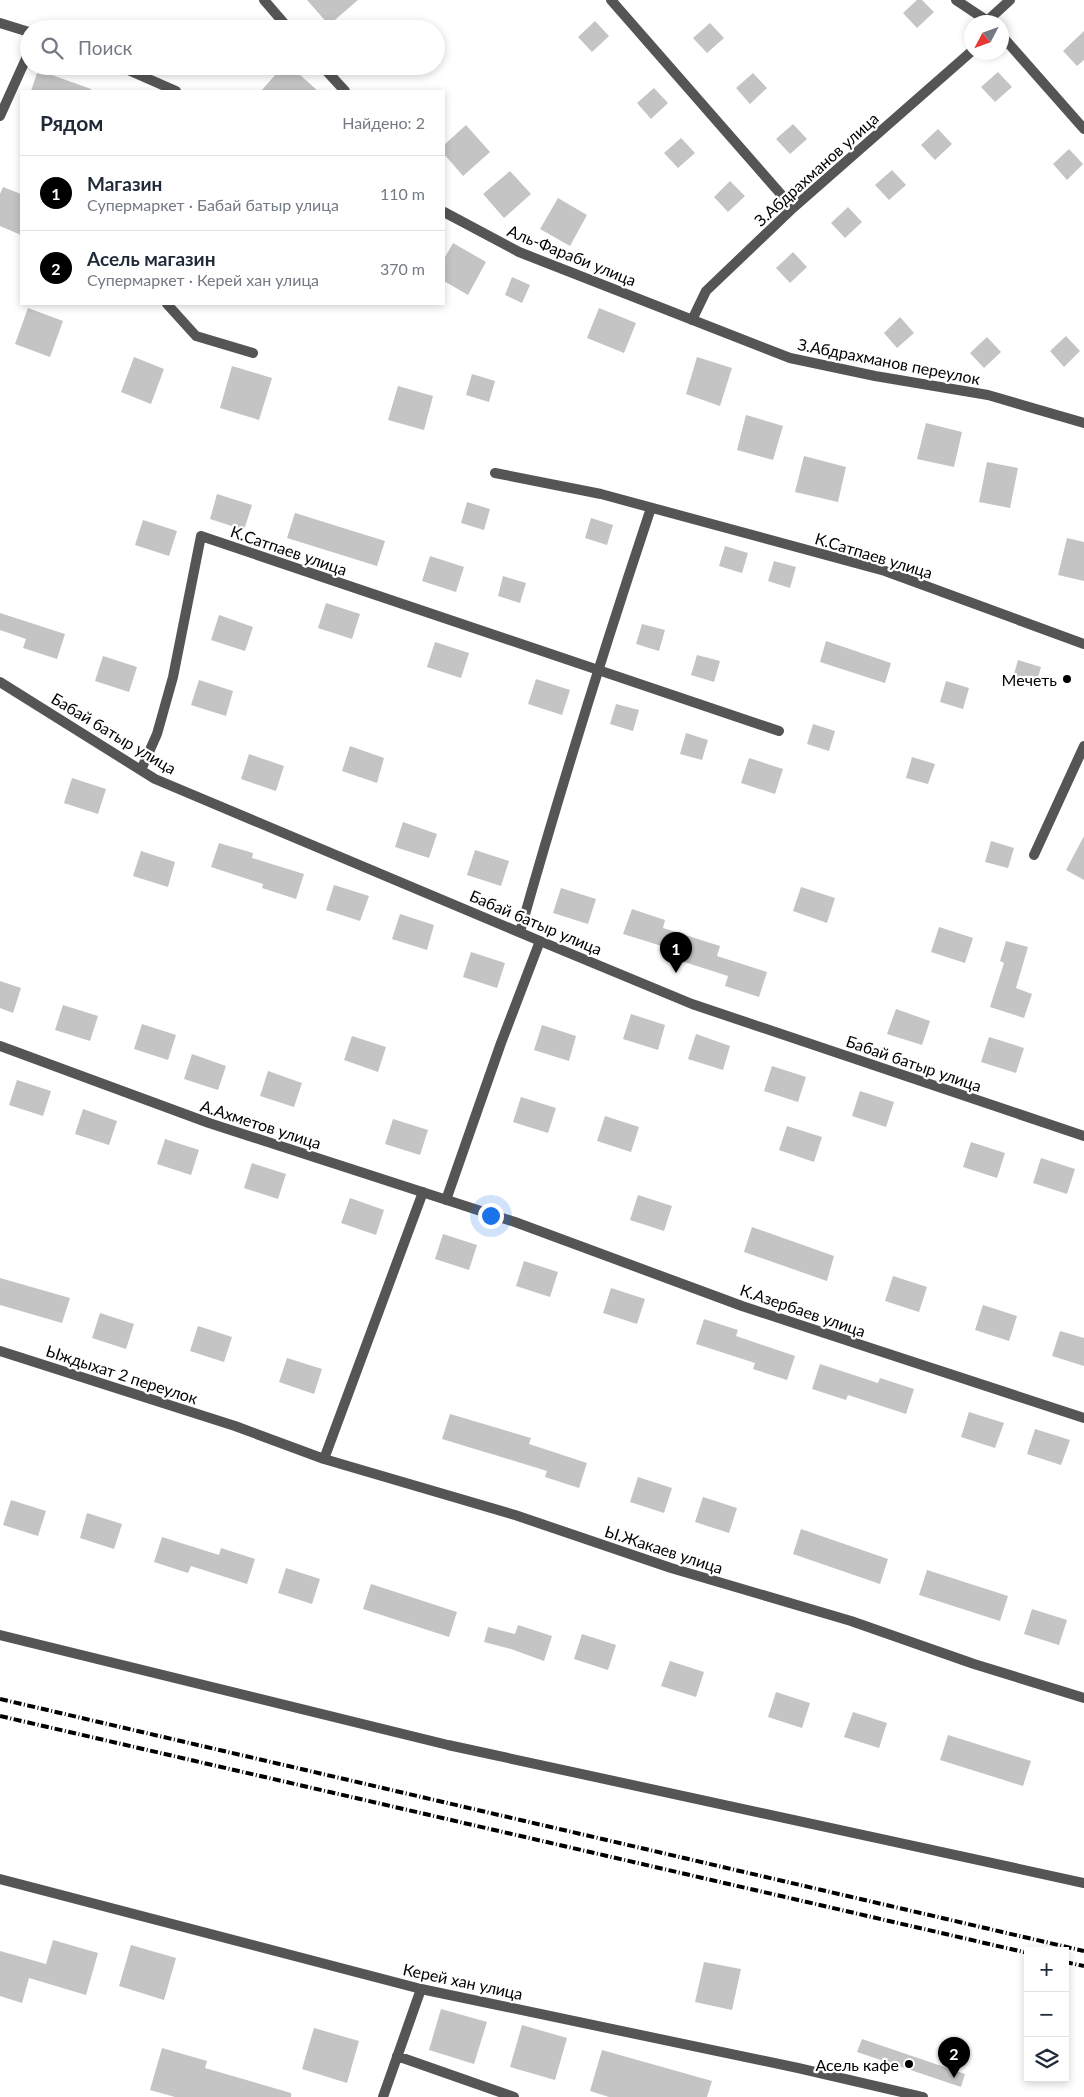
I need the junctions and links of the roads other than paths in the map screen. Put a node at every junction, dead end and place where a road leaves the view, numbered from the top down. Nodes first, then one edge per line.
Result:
1 (264, 0) edge
2 (611, 0) edge
3 (956, 0) edge
4 (1010, 0) edge
5 (978, 15) edge
6 (995, 15) edge
7 (281, 20) edge
8 (0, 23) edge
9 (20, 29) edge
10 (1009, 44) edge
11 (964, 58) edge
12 (20, 72) edge
13 (140, 75) edge
14 (330, 75) edge
15 (174, 90) edge
16 (344, 90) edge
17 (0, 116) edge
18 (1084, 129) edge
19 (793, 208) junction
20 (445, 213) edge
21 (168, 305) edge
22 (692, 320) junction
23 (253, 353) dead end
24 (1084, 423) edge
25 (495, 473) dead end
26 (652, 508) junction
27 (1084, 644) edge
28 (597, 670) junction
29 (0, 682) edge
30 (779, 731) dead end
31 (1084, 746) edge
32 (141, 770) junction
33 (1034, 855) dead end
34 (520, 932) junction
35 (540, 941) junction
36 (0, 1046) edge
37 (1084, 1136) edge
38 (423, 1192) junction
39 (446, 1200) junction
40 (515, 1222) joint
41 (0, 1351) edge
42 (1084, 1418) edge
43 (235, 1426) joint
44 (324, 1459) junction
45 (0, 1635) edge
46 (1084, 1698) edge
47 (0, 1879) edge
48 (1084, 1883) edge
49 (421, 1988) junction
50 (397, 2056) junction
51 (383, 2097) edge
52 (514, 2097) edge
53 (923, 2097) edge

1 - 7 street
2 - 19 street
3 - 5 street
4 - 6 street
8 - 9 street
10 - 18 street
11 - 19 street, З.Абдрахманов улица
12 - 17 street
13 - 15 street
14 - 16 street
19 - 22 street, З.Абдрахманов улица
20 - 22 street, Аль-Фараби улица
21 - 23 street
22 - 24 street, З.Абдрахманов переулок
25 - 26 street, К.Сатпаев улица
26 - 27 street, К.Сатпаев улица
26 - 28 street
28 - 30 street, К.Сатпаев улица
28 - 32 street, К.Сатпаев улица
28 - 34 street
29 - 32 street, Бабай батыр улица
31 - 33 street
32 - 34 street, Бабай батыр улица
34 - 35 street, Бабай батыр улица
35 - 37 street, Бабай батыр улица
35 - 39 street
36 - 38 street, А.Ахметов улица
38 - 39 street, А.Ахметов улица
38 - 44 street
39 - 40 street, А.Ахметов улица
40 - 42 street, К.Азербаев улица
41 - 43 street, Ыждыхат 2 переулок
43 - 44 street, Ы.Жакаев улица
44 - 46 street, Ы.Жакаев улица
45 - 48 street
47 - 49 street, Керей хан улица
49 - 50 street
49 - 53 street, Керей хан улица
50 - 51 street
50 - 52 street

